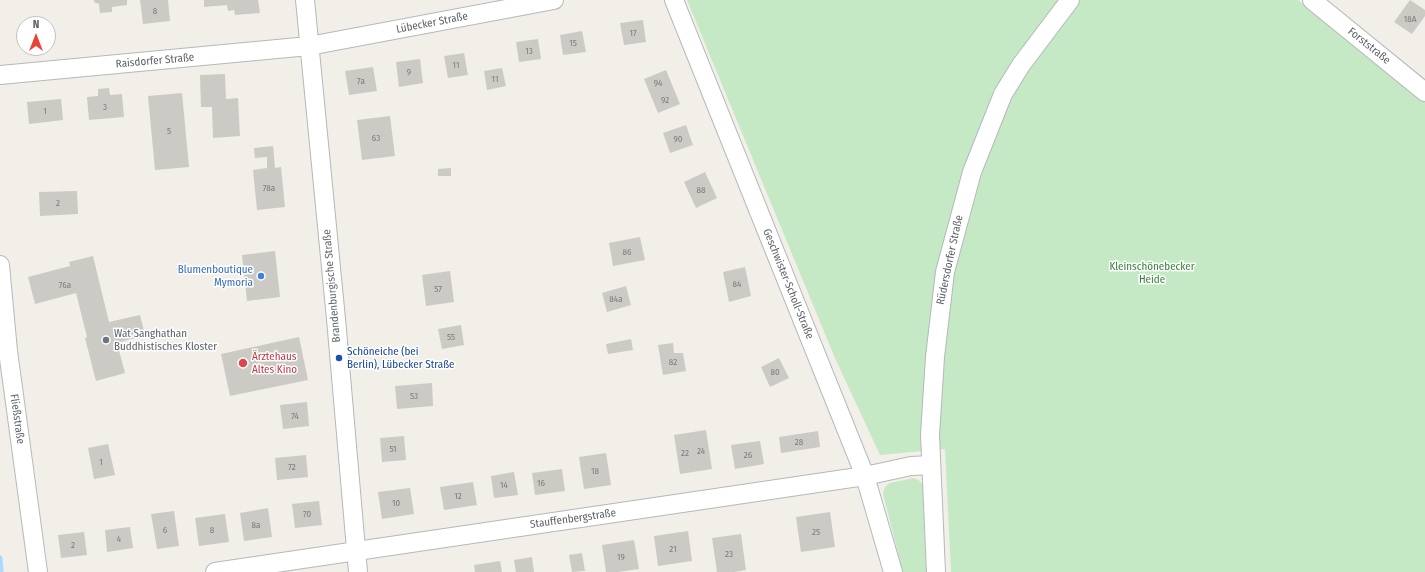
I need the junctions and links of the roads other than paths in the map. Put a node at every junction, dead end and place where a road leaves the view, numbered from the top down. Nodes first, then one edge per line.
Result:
1 (305, 0) edge
2 (554, 0) edge
3 (674, 0) edge
4 (1070, 0) edge
5 (1312, 0) edge
6 (310, 46) junction
7 (0, 75) edge
8 (1425, 92) edge
9 (0, 265) edge
10 (931, 465) junction
11 (865, 476) junction
12 (356, 551) junction
13 (38, 572) edge
14 (215, 572) edge
15 (358, 572) edge
16 (893, 572) edge
17 (936, 572) edge

1 - 6 street, Brandenburgische Straße
2 - 6 street, Lübecker Straße
3 - 11 street, Geschwister-Scholl-Straße
4 - 10 street, Rüdersdorfer Straße
5 - 8 street, Forststraße
6 - 7 street, Raisdorfer Straße
6 - 12 street, Brandenburgische Straße
9 - 13 street, Fließstraße
10 - 11 street, Stauffenbergstraße
10 - 17 street, Rüdersdorfer Straße
11 - 12 street, Stauffenbergstraße
11 - 16 street, Geschwister-Scholl-Straße
12 - 14 street, Stauffenbergstraße
12 - 15 street, Brandenburgische Straße

